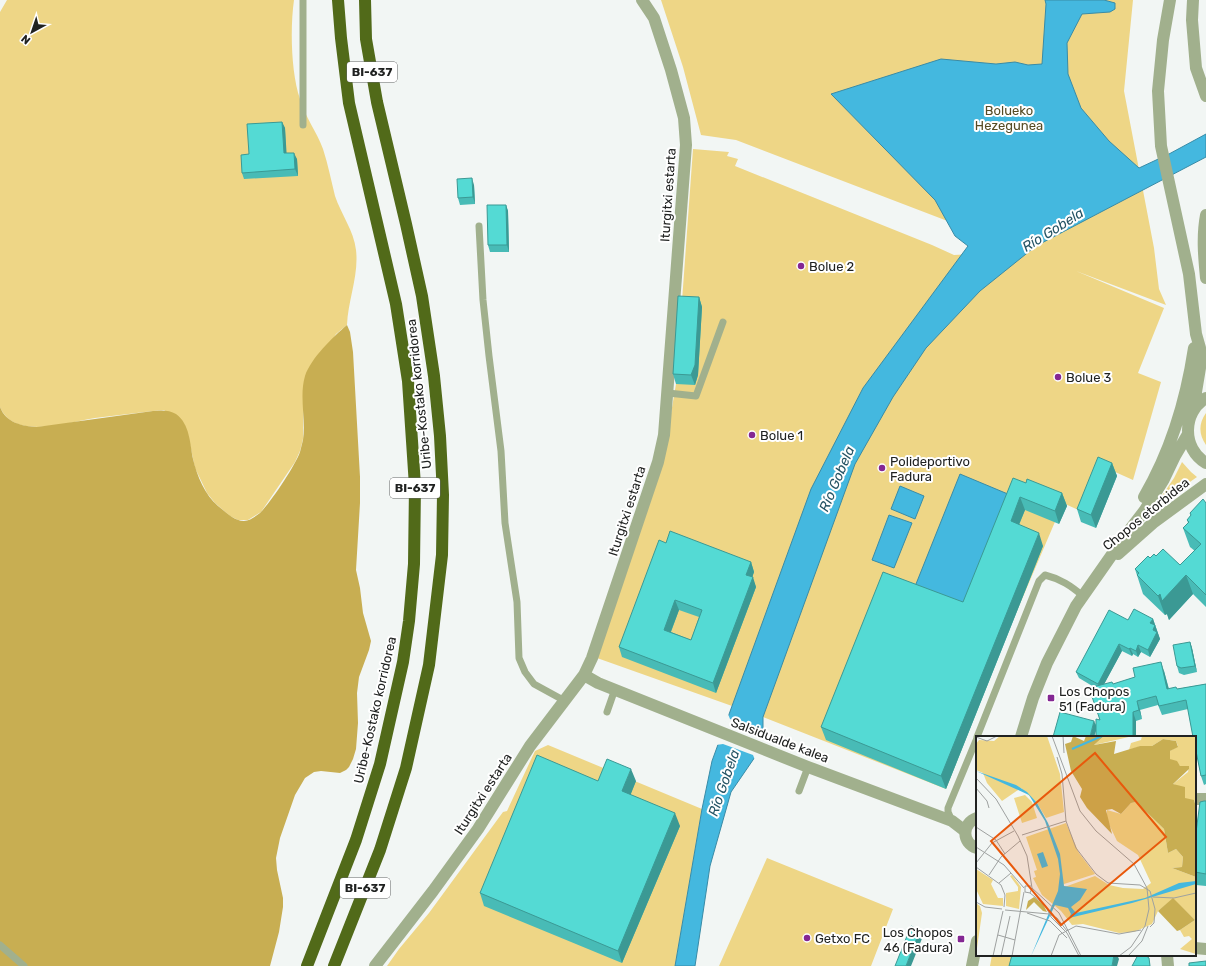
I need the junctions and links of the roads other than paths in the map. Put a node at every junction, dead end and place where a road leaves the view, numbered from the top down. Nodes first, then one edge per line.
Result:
1 (303, 0) edge
2 (338, 0) edge
3 (365, 0) edge
4 (642, 0) edge
5 (1170, 0) edge
6 (1193, 0) edge
7 (1206, 96) edge
8 (303, 125) dead end
9 (1206, 215) edge
10 (479, 226) dead end
11 (1206, 278) edge
12 (723, 322) dead end
13 (1196, 334) junction
14 (668, 393) junction
15 (1206, 398) edge
16 (1193, 410) junction
17 (1188, 434) junction
18 (1206, 463) edge
19 (1206, 484) edge
20 (1104, 566) junction
21 (1083, 596) junction
22 (584, 675) junction
23 (615, 690) junction
24 (565, 700) junction
25 (607, 712) dead end
26 (977, 736) edge
27 (1021, 736) edge
28 (976, 739) edge
29 (808, 767) junction
30 (799, 791) dead end
31 (976, 819) edge
32 (952, 821) junction
33 (965, 831) junction
34 (976, 849) edge
35 (0, 944) edge
36 (976, 946) edge
37 (1196, 948) edge
38 (1206, 949) edge
39 (1167, 956) edge
40 (24, 966) edge
41 (307, 966) edge
42 (334, 966) edge
43 (375, 966) edge
44 (972, 966) edge
45 (1168, 966) edge

1 - 8 lane
2 - 41 highway, Uribe-Kostako korridorea / BI-637
3 - 42 highway, Uribe-Kostako korridorea / BI-637
4 - 14 street, Iturgitxi estarta
5 - 13 street
6 - 7 street
9 - 11 street
10 - 24 lane
12 - 14 lane
13 - 16 street
13 - 20 street
14 - 22 street, Iturgitxi estarta
15 - 16 street
16 - 17 street
17 - 18 street
17 - 20 street
19 - 20 street, Chopos etorbidea
20 - 21 street
21 - 26 lane
21 - 27 street
22 - 23 street, Salsidualde kalea
22 - 24 street, Iturgitxi estarta
23 - 25 lane
23 - 29 street, Salsidualde kalea
24 - 43 street, Iturgitxi estarta
28 - 32 lane
29 - 30 lane
29 - 32 street, Salsidualde kalea
31 - 33 street
32 - 33 street, Salsidualde kalea
33 - 34 street
35 - 40 lane
36 - 44 street
37 - 38 street
39 - 45 street

